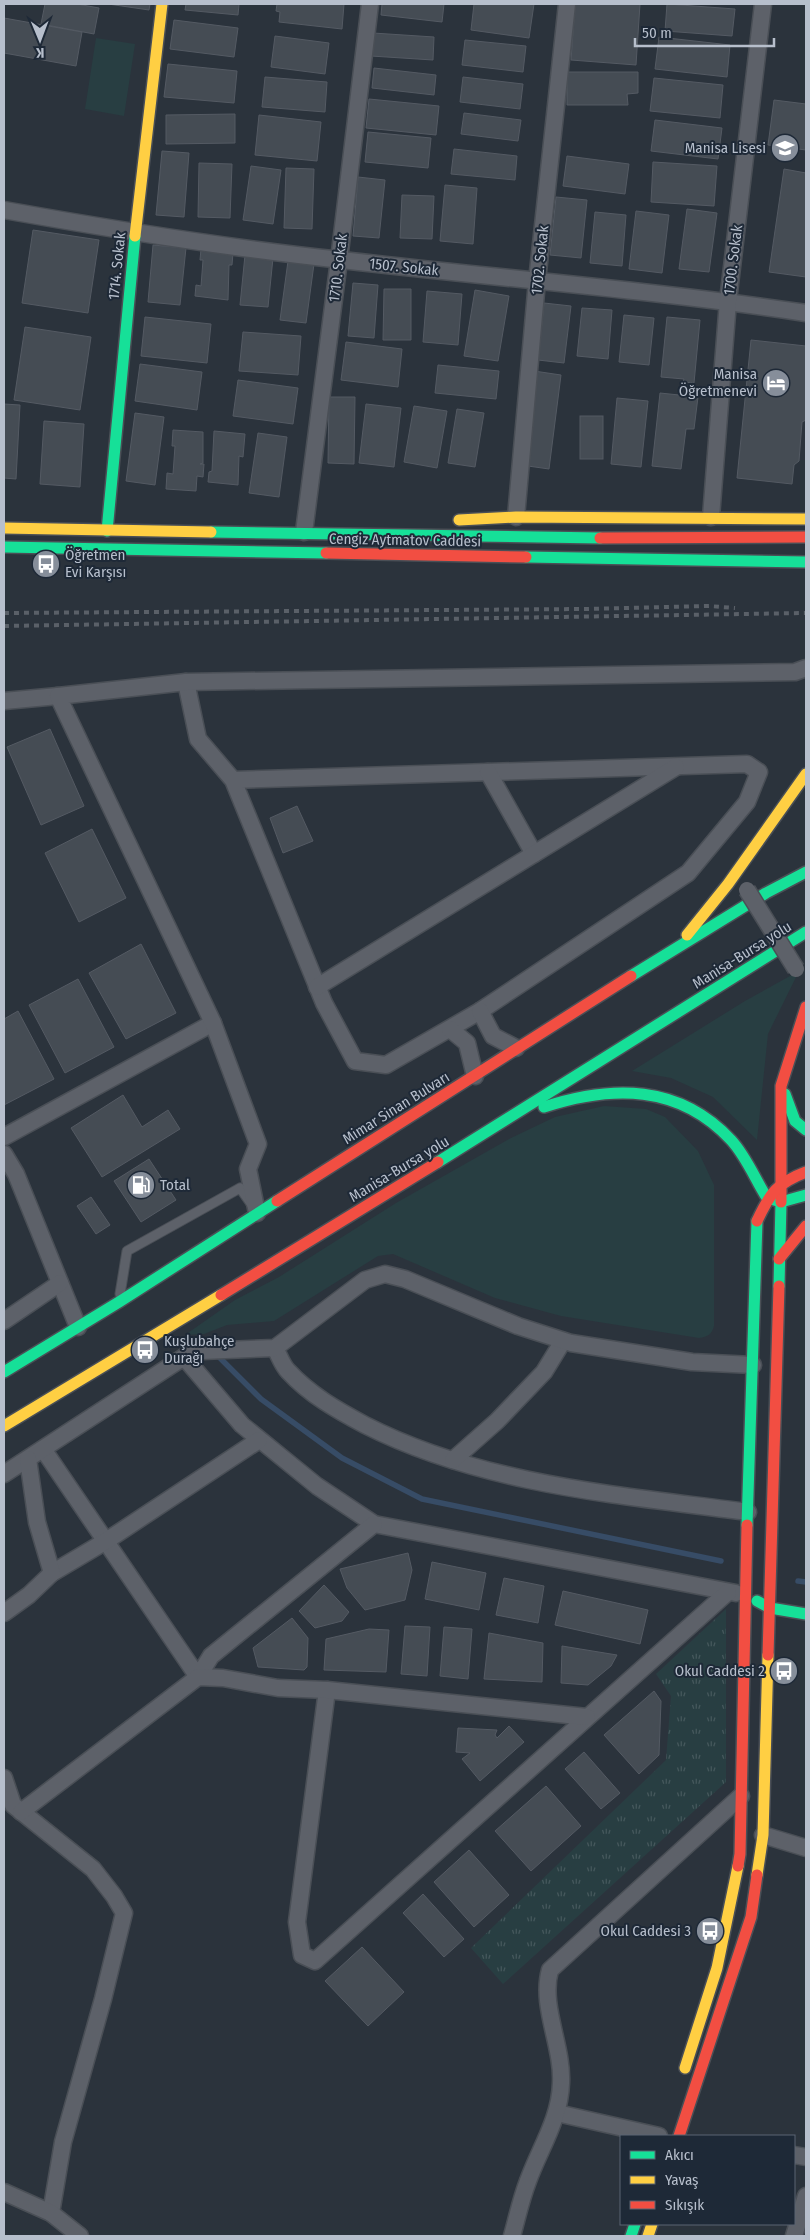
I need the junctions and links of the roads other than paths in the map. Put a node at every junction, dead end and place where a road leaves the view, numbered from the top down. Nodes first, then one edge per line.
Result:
1 (162, 4) edge
2 (370, 4) edge
3 (567, 4) edge
4 (763, 4) edge
5 (4, 210) edge
6 (135, 233) junction
7 (340, 260) junction
8 (537, 281) junction
9 (728, 301) junction
10 (806, 313) edge
11 (516, 517) junction
12 (711, 517) junction
13 (806, 519) edge
14 (448, 520) dead end
15 (418, 524) dead end
16 (4, 528) edge
17 (107, 531) junction
18 (304, 532) junction
19 (349, 533) junction
20 (806, 537) edge
21 (4, 547) edge
22 (806, 562) edge
23 (806, 668) edge
24 (186, 682) junction
25 (58, 696) junction
26 (4, 701) edge
27 (677, 766) junction
28 (488, 772) junction
29 (806, 774) edge
30 (233, 780) junction
31 (534, 854) junction
32 (806, 872) edge
33 (747, 890) dead end
34 (806, 932) edge
35 (674, 951) junction
36 (796, 969) dead end
37 (317, 987) junction
38 (806, 1007) edge
39 (480, 1011) junction
40 (213, 1023) junction
41 (450, 1029) junction
42 (516, 1048) junction
43 (475, 1076) junction
44 (782, 1086) junction
45 (503, 1123) junction
46 (806, 1130) edge
47 (4, 1137) edge
48 (4, 1154) edge
49 (752, 1170) junction
50 (806, 1172) edge
51 (781, 1181) junction
52 (806, 1196) edge
53 (767, 1198) junction
54 (781, 1202) junction
55 (257, 1214) junction
56 (757, 1221) junction
57 (806, 1226) edge
58 (779, 1259) junction
59 (60, 1283) junction
60 (119, 1302) junction
61 (4, 1321) edge
62 (78, 1327) junction
63 (563, 1341) junction
64 (275, 1348) junction
65 (184, 1357) junction
66 (753, 1365) junction
67 (4, 1372) edge
68 (4, 1426) edge
69 (259, 1440) junction
70 (43, 1449) junction
71 (28, 1459) junction
72 (453, 1460) junction
73 (4, 1474) edge
74 (748, 1512) junction
75 (374, 1524) junction
76 (106, 1541) junction
77 (52, 1573) junction
78 (728, 1592) junction
79 (746, 1594) junction
80 (770, 1608) junction
81 (4, 1613) edge
82 (806, 1614) edge
83 (198, 1677) junction
84 (327, 1690) junction
85 (587, 1717) junction
86 (4, 1778) edge
87 (741, 1796) junction
88 (21, 1812) junction
89 (740, 1831) junction
90 (763, 1835) junction
91 (806, 1848) edge
92 (681, 2080) dead end
93 (557, 2113) junction
94 (662, 2133) edge
95 (679, 2135) edge
96 (4, 2192) edge
97 (806, 2196) edge
98 (51, 2213) junction
99 (80, 2236) edge
100 (512, 2236) edge
101 (794, 2236) edge

1 - 6 main road, 1714. Sokak
2 - 7 street, 1710. Sokak
3 - 8 street, 1702. Sokak
4 - 9 street, 1700. Sokak
5 - 6 street, 1507. Sokak
6 - 7 street, 1507. Sokak
6 - 17 main road, 1714. Sokak
7 - 8 street, 1507. Sokak
7 - 18 street, 1710. Sokak
8 - 9 street, 1507. Sokak
8 - 11 street, 1702. Sokak
9 - 10 street, 1507. Sokak
9 - 12 street, 1700. Sokak
11 - 12 main road
11 - 14 main road
12 - 13 main road
15 - 19 main road
16 - 17 main road, Cengiz Aytmatov Caddesi
17 - 18 main road, Cengiz Aytmatov Caddesi
18 - 19 main road, Cengiz Aytmatov Caddesi
19 - 20 main road, Cengiz Aytmatov Caddesi
21 - 22 main road, Cengiz Aytmatov Caddesi
23 - 24 street
24 - 25 street
24 - 30 street
25 - 26 street
25 - 40 street
27 - 28 street
27 - 31 street
27 - 39 street
28 - 30 street
28 - 31 street
29 - 35 main road
30 - 37 street
31 - 37 street
32 - 35 main road, Mimar Sinan Bulvarı
33 - 36 street, bridge
34 - 45 main road, Manisa-Bursa yolu
35 - 42 main road, Mimar Sinan Bulvarı
37 - 41 street
38 - 44 main road
39 - 41 street
39 - 42 street
40 - 47 street
40 - 55 street
41 - 43 street
42 - 43 main road, Mimar Sinan Bulvarı
43 - 55 main road, Mimar Sinan Bulvarı
44 - 46 main road
44 - 51 main road
45 - 49 main road
45 - 68 main road, Manisa-Bursa yolu
48 - 59 street
49 - 53 main road
49 - 56 main road
50 - 51 main road
51 - 53 main road
51 - 54 main road
52 - 54 main road
53 - 54 main road
53 - 56 main road
54 - 58 main road
55 - 60 main road, Mimar Sinan Bulvarı
55 - 60 lane
56 - 66 main road
57 - 58 main road
58 - 80 main road
59 - 61 street
59 - 62 street
60 - 62 main road, Mimar Sinan Bulvarı
62 - 67 main road, Mimar Sinan Bulvarı
63 - 64 street
63 - 66 street
63 - 72 street
64 - 65 street
64 - 72 street
65 - 69 street
65 - 70 street
66 - 74 main road
69 - 75 street
69 - 76 street
70 - 71 street
70 - 76 street
71 - 73 street
71 - 77 street
72 - 74 street
74 - 79 main road
75 - 78 street
75 - 83 street
76 - 77 street
76 - 83 street
77 - 81 street
78 - 79 street
78 - 85 street
79 - 80 main road
79 - 87 main road
80 - 82 main road
80 - 90 main road
83 - 84 street
83 - 88 street
84 - 85 street
84 - 85 street
86 - 88 street
87 - 89 main road
87 - 93 street
88 - 98 street
89 - 90 main road
89 - 92 main road
90 - 91 street
90 - 95 main road
93 - 94 street
93 - 100 street
96 - 98 street
97 - 101 street
98 - 99 street

